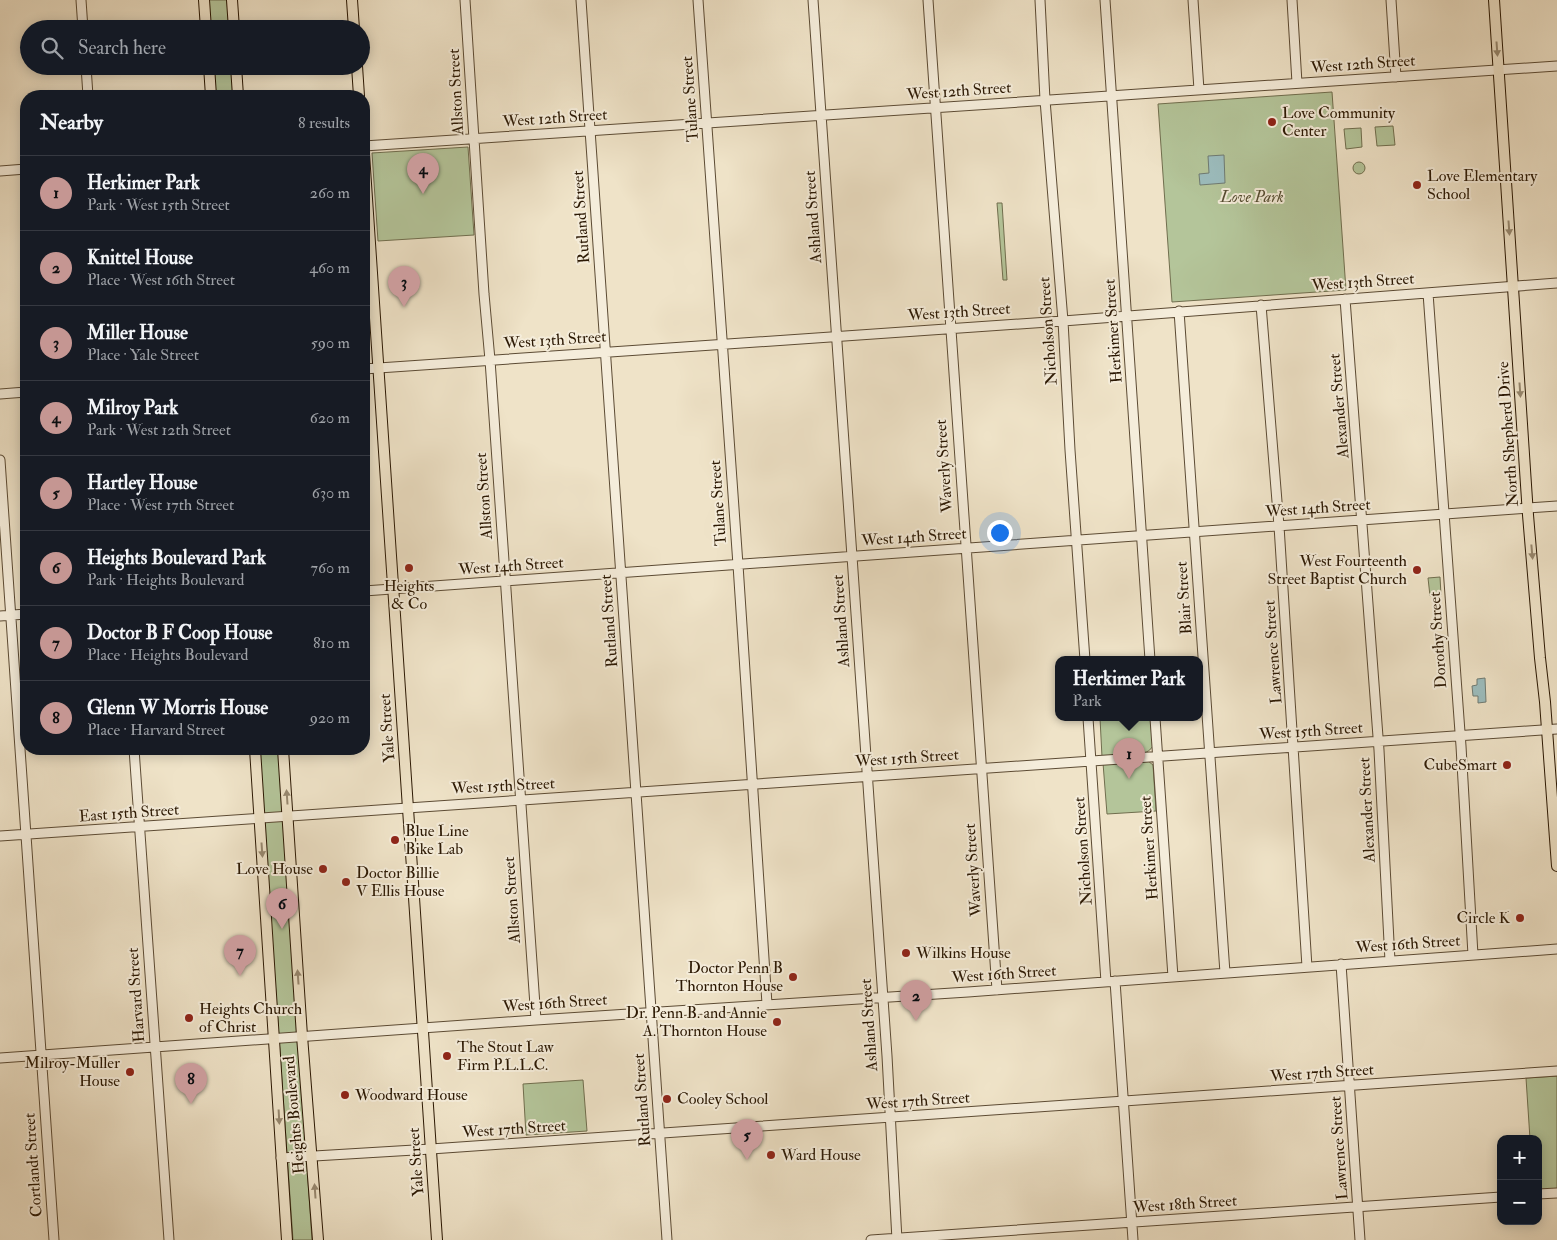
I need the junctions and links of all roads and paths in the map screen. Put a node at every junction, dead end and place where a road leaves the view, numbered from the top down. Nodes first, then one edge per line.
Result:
1 (81, 0) edge
2 (204, 0) edge
3 (232, 0) edge
4 (352, 0) edge
5 (465, 0) edge
6 (581, 0) edge
7 (698, 0) edge
8 (813, 0) edge
9 (928, 0) edge
10 (1040, 0) edge
11 (1105, 0) edge
12 (1193, 0) edge
13 (1292, 0) edge
14 (1391, 0) edge
15 (1494, 0) edge
16 (82, 20) edge
17 (205, 20) edge
18 (233, 20) edge
19 (353, 20) edge
20 (1557, 66) edge
21 (1499, 70) junction
22 (87, 75) edge
23 (210, 75) edge
24 (237, 75) edge
25 (358, 75) edge
26 (1396, 77) junction
27 (1298, 84) junction
28 (88, 90) edge
29 (211, 90) edge
30 (238, 90) edge
31 (359, 90) edge
32 (1199, 90) junction
33 (1112, 96) junction
34 (1045, 100) junction
35 (935, 108) junction
36 (821, 116) junction
37 (706, 123) junction
38 (590, 131) junction
39 (474, 139) junction
40 (370, 146) edge
41 (20, 169) edge
42 (0, 171) edge
43 (370, 246) edge
44 (1557, 284) edge
45 (1513, 286) junction
46 (1428, 293) junction
47 (1345, 299) junction
48 (1262, 305) junction
49 (1179, 311) junction
50 (1127, 315) junction
51 (1063, 321) junction
52 (950, 327) junction
53 (837, 337) junction
54 (722, 344) junction
55 (605, 352) junction
56 (490, 360) junction
57 (378, 368) junction
58 (370, 369) edge
59 (20, 392) edge
60 (0, 394) edge
61 (0, 460) edge
62 (1557, 506) edge
63 (1528, 508) junction
64 (1444, 514) junction
65 (1363, 520) junction
66 (1280, 526) junction
67 (1194, 531) junction
68 (1142, 536) junction
69 (1077, 540) junction
70 (965, 548) junction
71 (852, 556) junction
72 (738, 565) junction
73 (621, 574) junction
74 (506, 582) junction
75 (393, 589) junction
76 (370, 591) edge
77 (20, 614) edge
78 (10, 615) junction
79 (0, 616) edge
80 (1085, 656) edge
81 (1150, 656) edge
82 (1088, 721) edge
83 (1154, 721) edge
84 (1552, 729) edge
85 (1460, 736) junction
86 (1378, 742) junction
87 (1294, 747) junction
88 (1211, 753) junction
89 (134, 755) edge
90 (255, 755) edge
91 (283, 755) edge
92 (1157, 756) junction
93 (1091, 761) junction
94 (980, 769) junction
95 (868, 776) junction
96 (752, 784) junction
97 (636, 793) junction
98 (520, 801) junction
99 (407, 807) junction
100 (288, 817) junction
101 (260, 819) junction
102 (139, 827) junction
103 (25, 835) junction
104 (0, 836) edge
105 (1557, 866) edge
106 (1557, 949) edge
107 (1473, 955) junction
108 (1390, 961) junction
109 (1341, 964) junction
110 (1307, 967) junction
111 (1225, 973) junction
112 (1172, 977) junction
113 (1111, 981) junction
114 (997, 990) junction
115 (882, 998) junction
116 (767, 1004) junction
117 (651, 1012) junction
118 (536, 1020) junction
119 (422, 1028) junction
120 (302, 1036) junction
121 (274, 1038) junction
122 (155, 1047) junction
123 (40, 1055) junction
124 (0, 1058) edge
125 (1557, 1071) edge
126 (1350, 1086) junction
127 (1124, 1102) junction
128 (890, 1118) junction
129 (660, 1133) junction
130 (430, 1149) junction
131 (312, 1156) junction
132 (281, 1158) junction
133 (1557, 1193) edge
134 (1542, 1194) edge
135 (1497, 1197) edge
136 (1358, 1207) junction
137 (1132, 1223) junction
138 (897, 1239) edge
139 (54, 1240) edge
140 (169, 1240) edge
141 (287, 1240) edge
142 (318, 1240) edge
143 (437, 1240) edge
144 (667, 1240) edge
145 (871, 1240) edge
146 (1133, 1240) edge
147 (1360, 1240) edge

1 - 16 street
2 - 17 main road
3 - 18 main road
4 - 19 main road
5 - 39 street, Allston Street
6 - 38 street, Rutland Street
7 - 37 street, Tulane Street
8 - 36 street, Ashland Street
9 - 35 street, Waverly Street
10 - 34 street, Nicholson Street
11 - 33 street, Herkimer Street
12 - 32 street
13 - 27 street
14 - 26 street
15 -> 21 main road, North Shepherd Drive
20 - 21 street, West 12th Street
21 - 26 street, West 12th Street
21 -> 45 main road, North Shepherd Drive
22 - 28 street
23 - 29 main road
24 - 30 main road
25 - 31 main road
26 - 27 street, West 12th Street
27 - 32 street, West 12th Street
32 - 33 street, West 12th Street
33 - 34 street, West 12th Street
33 - 50 street, Herkimer Street
34 - 35 street, West 12th Street
34 - 51 street, Nicholson Street
35 - 36 street, West 12th Street
35 - 52 street, Waverly Street
36 - 37 street, West 12th Street
36 - 53 street, Ashland Street
37 - 38 street, West 12th Street
37 - 54 street, Tulane Street
38 - 39 street, West 12th Street
38 - 55 street, Rutland Street
39 - 40 street, West 12th Street
39 - 56 street, Allston Street
41 - 42 street
43 - 57 main road, Yale Street
44 - 45 street, West 13th Street
45 - 46 street, West 13th Street
45 -> 63 main road, North Shepherd Drive
46 - 47 street, West 13th Street
46 - 64 street, Dorothy Street
47 - 48 street, West 13th Street
47 - 65 street, Alexander Street
48 - 49 street, West 13th Street
48 - 66 street, Lawrence Street
49 - 50 street, West 13th Street
49 - 67 street, Blair Street
50 - 51 street, West 13th Street
50 - 68 street, Herkimer Street
51 - 52 street, West 13th Street
51 - 69 street, Nicholson Street
52 - 53 street, West 13th Street
52 - 70 street, Waverly Street
53 - 54 street, West 13th Street
53 - 71 street, Ashland Street
54 - 55 street, West 13th Street
54 - 72 street, Tulane Street
55 - 56 street, West 13th Street
55 - 73 street, Rutland Street
56 - 57 street, West 13th Street
56 - 74 street, Allston Street
57 - 58 street, West 13th Street
57 - 75 main road, Yale Street
59 - 60 street
61 - 78 street, Cortlandt Street
62 - 63 street, West 14th Street
63 - 64 street, West 14th Street
63 -> 84 main road, North Shepherd Drive
64 - 65 street, West 14th Street
64 - 85 street, Dorothy Street
65 - 66 street, West 14th Street
65 - 86 street, Alexander Street
66 - 67 street, West 14th Street
66 - 87 street, Lawrence Street
67 - 68 street, West 14th Street
67 - 88 street, Blair Street
68 - 69 street, West 14th Street
68 - 81 street, Herkimer Street
69 - 70 street, West 14th Street
69 - 80 street, Nicholson Street
70 - 71 street, West 14th Street
70 - 94 street, Waverly Street
71 - 72 street, West 14th Street
71 - 95 street, Ashland Street
72 - 73 street, West 14th Street
72 - 96 street, Tulane Street
73 - 74 street, West 14th Street
73 - 97 street, Rutland Street
74 - 75 street, West 14th Street
74 - 98 street, Allston Street
75 - 76 street, West 14th Street
75 - 99 main road, Yale Street
77 - 78 street
78 - 79 street
78 - 103 street, Cortlandt Street
82 - 93 street, Nicholson Street
83 - 92 street, Herkimer Street
84 - 85 street, West 15th Street
84 - 105 main road, North Shepherd Drive
85 - 86 street, West 15th Street
85 - 107 street, Dorothy Street
86 - 87 street, West 15th Street
86 - 108 street, Alexander Street
87 - 88 street, West 15th Street
87 - 110 street, Lawrence Street
88 - 92 street, West 15th Street
88 - 111 street, Blair Street
89 - 102 street, Harvard Street
90 - 101 main road, Heights Boulevard
100 -> 91 main road, Heights Boulevard
92 - 93 street, West 15th Street
92 - 112 street, Herkimer Street
93 - 94 street, West 15th Street
93 - 113 street, Nicholson Street
94 - 95 street, West 15th Street
94 - 114 street, Waverly Street
95 - 96 street, West 15th Street
95 - 115 street, Ashland Street
96 - 97 street, West 15th Street
96 - 116 street, Tulane Street
97 - 98 street, West 15th Street
97 - 117 street, Rutland Street
98 - 99 street, West 15th Street
98 - 118 street, Allston Street
99 - 100 street, West 15th Street
99 - 119 main road, Yale Street
100 - 101 street, West 15th Street
120 -> 100 main road, Heights Boulevard
101 - 102 street, East 15th Street
101 -> 121 main road, Heights Boulevard
102 - 103 street, East 15th Street
102 - 122 street, Harvard Street
103 - 104 street, East 15th Street
103 - 123 street, Cortlandt Street
106 - 107 street, West 16th Street
107 - 108 street, West 16th Street
108 - 109 street, West 16th Street
109 - 110 street, West 16th Street
109 - 126 street, Lawrence Street
110 - 111 street, West 16th Street
111 - 112 street, West 16th Street
112 - 113 street, West 16th Street
113 - 114 street, West 16th Street
113 - 127 street, Nicholson Street
114 - 115 street, West 16th Street
115 - 116 street, West 16th Street
115 - 128 street, Ashland Street
116 - 117 street, West 16th Street
117 - 118 street, West 16th Street
117 - 129 street, Rutland Street
118 - 119 street, West 16th Street
119 - 120 street, West 16th Street
119 - 130 main road, Yale Street
120 - 121 street, West 16th Street
120 - 131 main road, Heights Boulevard
121 - 122 street, West 16th Street
121 -> 132 main road, Heights Boulevard
122 - 123 street, West 16th Street
122 - 140 street, Harvard Street
123 - 124 street, West 16th Street
123 - 139 street, Cortlandt Street
125 - 126 street, West 17th Street
126 - 127 street, West 17th Street
126 - 136 street, Lawrence Street
127 - 128 street, West 17th Street
127 - 137 street, Nicholson Street
128 - 129 street, West 17th Street
128 - 138 street, Ashland Street
129 - 130 street, West 17th Street
129 - 144 street, Rutland Street
130 - 131 street, West 17th Street
130 - 143 main road, Yale Street
131 - 132 street, West 17th Street
142 -> 131 main road, Heights Boulevard
132 - 141 main road, Heights Boulevard
133 - 134 street
135 - 136 street, West 18th Street
136 - 137 street, West 18th Street
136 - 147 street, Lawrence Street
137 - 138 street, West 18th Street
137 - 146 street, Nicholson Street
138 - 145 street, West 18th Street

